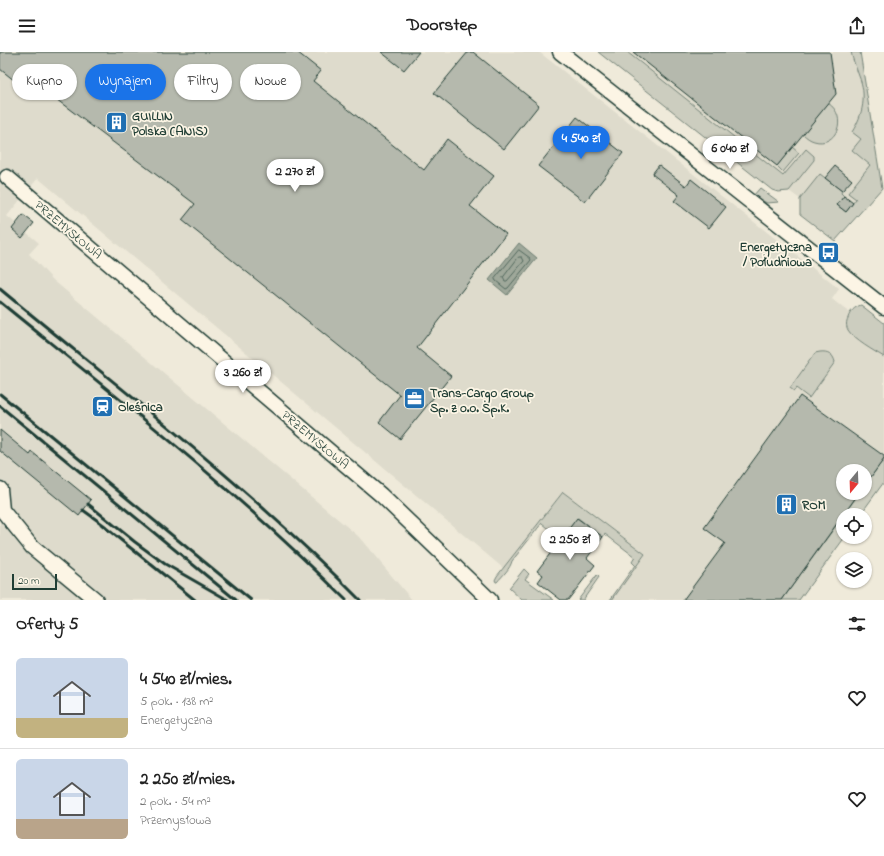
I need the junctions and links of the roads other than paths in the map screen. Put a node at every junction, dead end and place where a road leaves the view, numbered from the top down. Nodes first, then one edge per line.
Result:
1 (560, 52) edge
2 (7, 177) dead end
3 (884, 307) edge
4 (0, 489) edge
5 (1, 510) edge
6 (96, 600) edge
7 (490, 600) edge

1 - 3 street
2 - 7 street, PRZEMYSŁOWA
4 - 5 street
5 - 6 street

